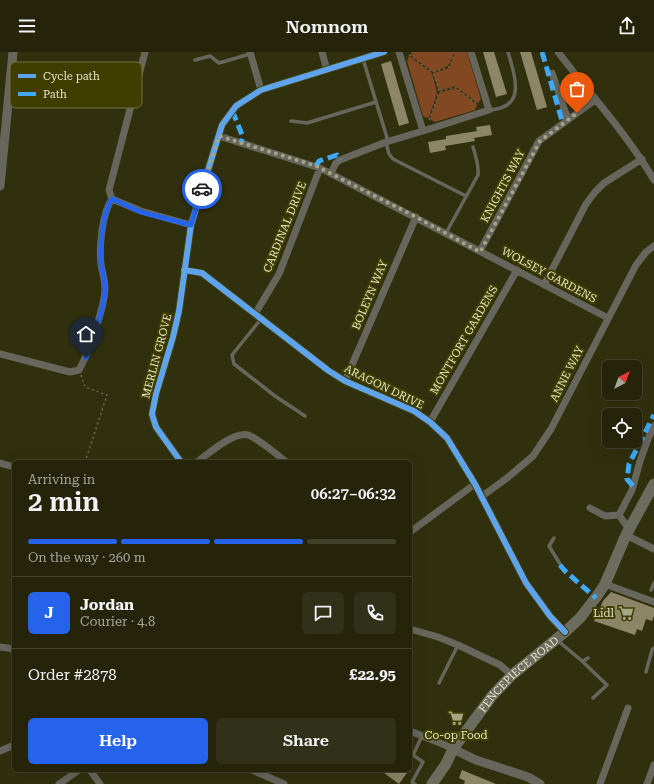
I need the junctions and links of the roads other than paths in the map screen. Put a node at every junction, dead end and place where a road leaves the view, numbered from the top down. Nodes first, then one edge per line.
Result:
1 (13, 52) edge
2 (145, 52) edge
3 (322, 52) edge
4 (384, 52) edge
5 (399, 52) edge
6 (471, 52) edge
7 (508, 52) edge
8 (558, 52) edge
9 (250, 53) edge
10 (362, 59) junction
11 (195, 60) dead end
12 (11, 62) edge
13 (142, 64) edge
14 (327, 70) junction
15 (10, 71) edge
16 (552, 73) dead end
17 (261, 90) junction
18 (595, 100) junction
19 (376, 102) junction
20 (130, 108) edge
21 (4, 109) edge
22 (488, 110) junction
23 (568, 120) junction
24 (291, 121) dead end
25 (423, 131) junction
26 (219, 136) junction
27 (387, 142) junction
28 (473, 148) dead end
29 (642, 159) junction
30 (320, 168) junction
31 (331, 173) junction
32 (654, 180) edge
33 (0, 186) edge
34 (466, 196) junction
35 (112, 199) junction
36 (416, 217) junction
37 (191, 225) junction
38 (446, 233) junction
39 (654, 246) edge
40 (480, 252) junction
41 (184, 270) junction
42 (517, 270) junction
43 (544, 285) junction
44 (258, 316) junction
45 (608, 318) junction
46 (0, 354) edge
47 (345, 381) junction
48 (305, 416) dead end
49 (430, 422) junction
50 (654, 426) edge
51 (180, 460) edge
52 (200, 460) edge
53 (283, 460) edge
54 (0, 463) edge
55 (12, 466) edge
56 (475, 484) junction
57 (654, 484) edge
58 (481, 497) junction
59 (590, 508) dead end
60 (619, 516) junction
61 (412, 531) edge
62 (629, 531) junction
63 (554, 538) dead end
64 (654, 549) edge
65 (560, 564) dead end
66 (654, 583) edge
67 (604, 584) junction
68 (651, 590) dead end
69 (654, 602) edge
70 (412, 630) edge
71 (561, 636) junction
72 (458, 645) junction
73 (0, 647) edge
74 (654, 648) edge
75 (12, 649) edge
76 (588, 658) dead end
77 (582, 660) junction
78 (646, 672) dead end
79 (512, 675) junction
80 (439, 683) dead end
81 (593, 698) dead end
82 (628, 708) dead end
83 (412, 732) edge
84 (422, 736) junction
85 (12, 746) edge
86 (452, 749) junction
87 (0, 750) edge
88 (654, 765) edge
89 (76, 772) edge
90 (91, 772) edge
91 (257, 772) edge
92 (527, 781) edge
93 (59, 784) edge
94 (100, 784) edge
95 (284, 784) edge
96 (415, 784) edge
97 (432, 784) edge
98 (540, 784) edge
99 (600, 784) edge
100 (647, 784) edge

1 - 12 street
2 - 13 street
3 - 14 street
4 - 10 street, MERLIN GROVE
5 - 25 street
6 - 22 street
7 - 22 lane
8 - 18 street
9 - 11 lane
9 - 17 street
10 - 14 street, MERLIN GROVE
10 - 19 lane
14 - 17 street, MERLIN GROVE
15 - 21 street
16 - 23 street
17 - 26 street, MERLIN GROVE
18 - 23 street, KNIGHTS WAY
18 - 29 street
19 - 24 lane
19 - 27 lane
20 - 35 street
21 - 33 street
22 - 25 street
23 - 40 street, KNIGHTS WAY
25 - 27 street
26 - 30 street, WOLSEY GARDENS
26 - 37 street, MERLIN GROVE
27 - 31 street
27 - 34 lane
28 - 34 lane
29 - 32 street
29 - 43 street
30 - 31 street, WOLSEY GARDENS
30 - 44 street, CARDINAL DRIVE
31 - 36 street, WOLSEY GARDENS
34 - 38 lane
35 - 37 street
35 - 46 street
36 - 38 street, WOLSEY GARDENS
36 - 47 street, BOLEYN WAY
37 - 41 street, MERLIN GROVE
38 - 40 street, WOLSEY GARDENS
39 - 45 street, ANNE WAY
40 - 42 street, WOLSEY GARDENS
41 - 44 street, ARAGON DRIVE
41 - 51 street, MERLIN GROVE
42 - 43 street, WOLSEY GARDENS
42 - 49 street, MONTFORT GARDENS
43 - 45 street, WOLSEY GARDENS
44 - 47 street, ARAGON DRIVE
44 - 48 lane
45 - 58 street, ANNE WAY
47 - 49 street, ARAGON DRIVE
49 - 56 street, ARAGON DRIVE
50 - 60 street
52 - 53 street
54 - 55 street
56 - 58 street, ARAGON DRIVE
56 - 61 street
57 - 62 main road, FENCEPIECE ROAD
58 - 71 street, ARAGON DRIVE
59 - 60 street
60 - 62 street
62 - 64 street
62 - 67 main road, FENCEPIECE ROAD
63 - 65 lane
66 - 68 lane
67 - 69 street
67 - 71 main road, FENCEPIECE ROAD
70 - 72 street
71 - 77 lane
71 - 79 main road, FENCEPIECE ROAD
72 - 79 street
72 - 80 lane
73 - 75 street
74 - 78 lane
76 - 77 lane
77 - 81 lane
79 - 86 main road, FENCEPIECE ROAD
82 - 99 street
83 - 84 street
84 - 86 street
84 - 96 lane
85 - 87 street
86 - 92 street
86 - 97 main road, FENCEPIECE ROAD
88 - 100 street
89 - 93 street
90 - 94 street
91 - 95 street
92 - 98 street

